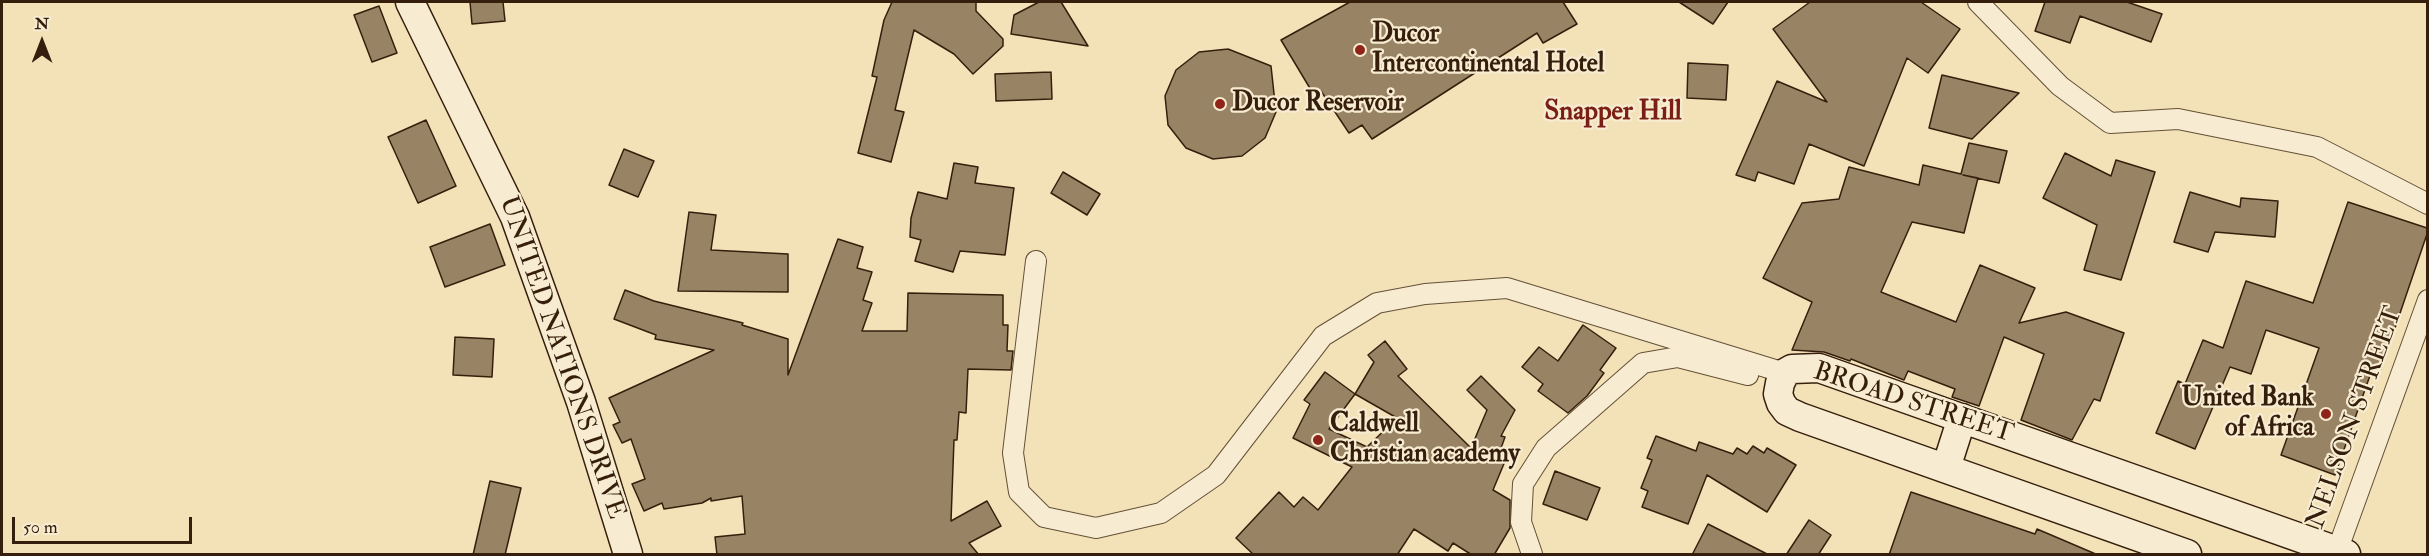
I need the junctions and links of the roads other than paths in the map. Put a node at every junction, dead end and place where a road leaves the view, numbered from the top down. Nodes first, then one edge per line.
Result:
1 (411, 2) edge
2 (1978, 2) edge
3 (2427, 204) edge
4 (1036, 261) dead end
5 (2427, 300) edge
6 (1782, 378) junction
7 (1962, 418) junction
8 (1946, 468) junction
9 (2340, 554) edge
10 (628, 555) edge
11 (1532, 555) edge
12 (2187, 555) edge

1 - 10 street, UNITED NATIONS DRIVE
2 - 3 street
4 - 6 street
5 - 9 street, NELSON STREET
6 - 7 street, BROAD STREET
6 - 8 street, BROAD STREET
6 - 11 street
7 - 8 street
7 - 9 street, BROAD STREET
8 - 12 street, BROAD STREET

